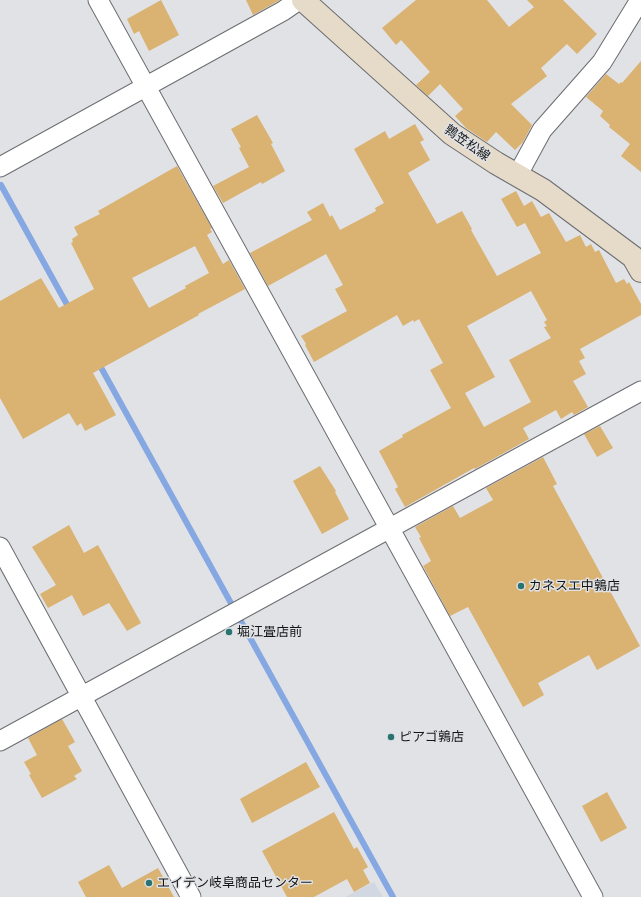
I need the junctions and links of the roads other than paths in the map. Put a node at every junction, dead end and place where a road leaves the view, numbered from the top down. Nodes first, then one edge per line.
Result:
1 (98, 0) edge
2 (299, 0) edge
3 (303, 0) edge
4 (640, 0) edge
5 (146, 87) junction
6 (0, 167) edge
7 (517, 176) junction
8 (641, 271) edge
9 (641, 391) edge
10 (389, 528) junction
11 (0, 547) edge
12 (82, 696) junction
13 (0, 741) edge
14 (191, 897) edge
15 (593, 897) edge

1 - 5 street
2 - 5 street
3 - 7 main road, 鶉笠松線
4 - 7 street
5 - 6 street
5 - 10 street
7 - 8 main road, 鶉笠松線
9 - 10 street
10 - 12 street
10 - 15 street
11 - 12 street
12 - 13 street
12 - 14 street

